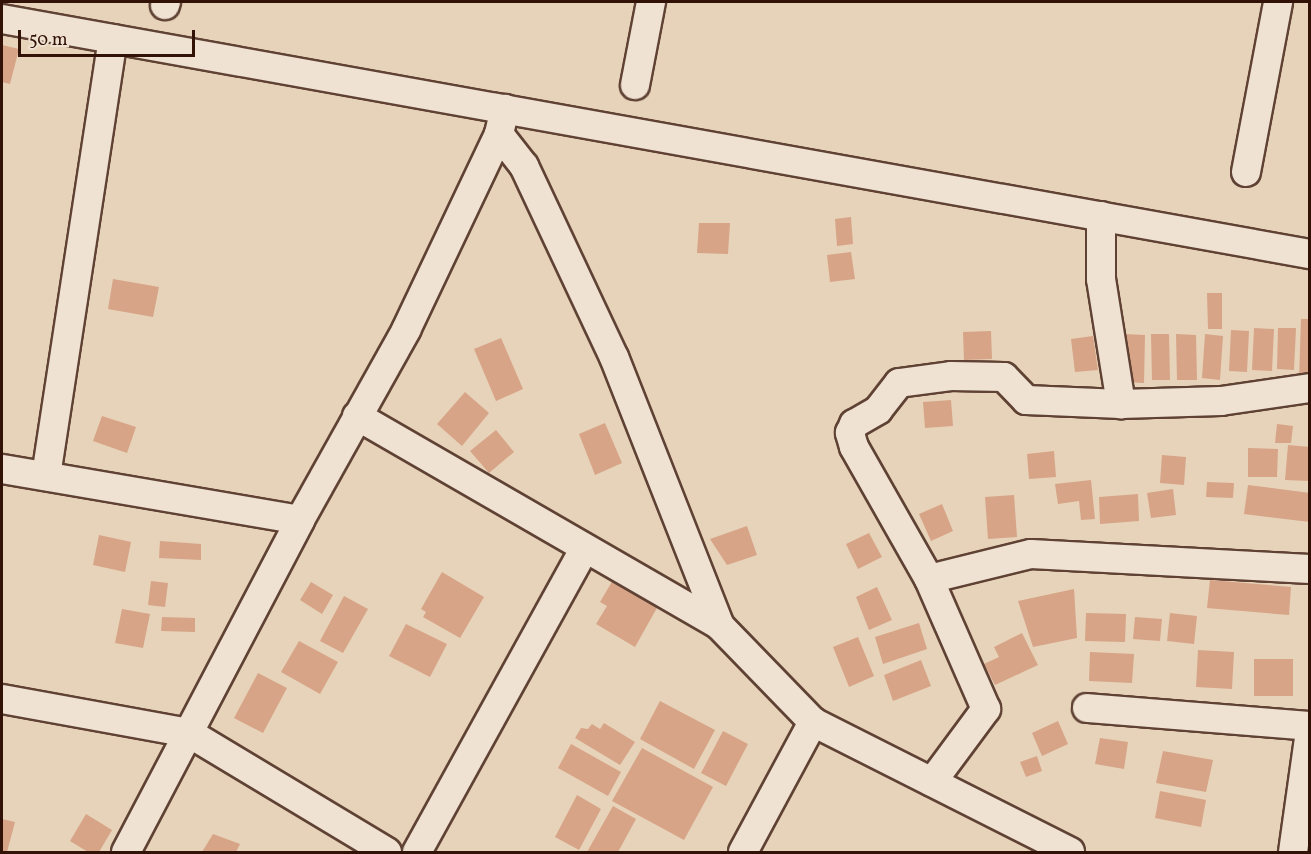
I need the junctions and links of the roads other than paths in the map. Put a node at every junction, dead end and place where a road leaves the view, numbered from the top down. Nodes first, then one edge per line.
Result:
1 (651, 2) edge
2 (1278, 2) edge
3 (2, 19) edge
4 (113, 39) junction
5 (635, 85) dead end
6 (502, 121) junction
7 (1246, 172) dead end
8 (1101, 216) junction
9 (1310, 254) edge
10 (1310, 388) edge
11 (1121, 404) junction
12 (357, 416) junction
13 (2, 469) edge
14 (46, 476) junction
15 (300, 520) junction
16 (585, 548) junction
17 (1310, 569) edge
18 (929, 579) junction
19 (720, 626) junction
20 (2, 699) edge
21 (1087, 708) dead end
22 (813, 722) junction
23 (1310, 728) edge
24 (189, 733) junction
25 (932, 782) junction
26 (126, 852) edge
27 (387, 852) edge
28 (417, 852) edge
29 (743, 852) edge
30 (1070, 852) edge
31 (1293, 852) edge

1 - 5 street
2 - 7 street
3 - 4 street
4 - 6 street
4 - 14 street
6 - 8 street
6 - 12 street
6 - 19 street
8 - 9 street
8 - 11 street
10 - 11 street
11 - 18 street
12 - 15 street
12 - 16 street
13 - 14 street
14 - 15 street
15 - 24 street
16 - 19 street
16 - 28 street
17 - 18 street
18 - 25 street
19 - 22 street
20 - 24 street
21 - 23 street
22 - 25 street
22 - 29 street
23 - 31 street
24 - 26 street
24 - 27 street
25 - 30 street

